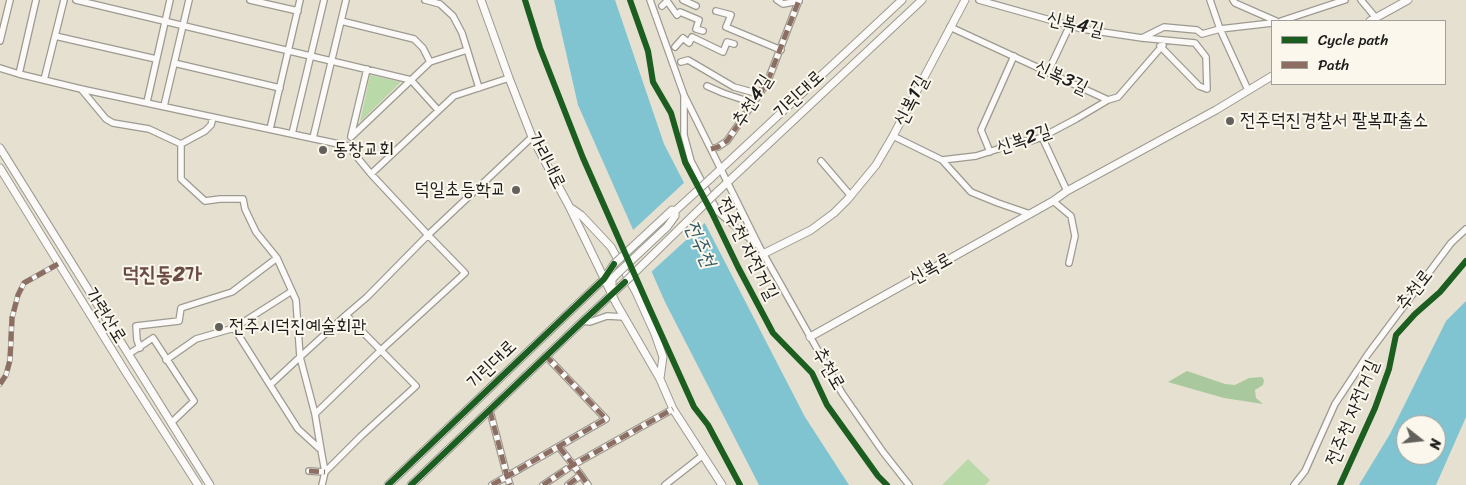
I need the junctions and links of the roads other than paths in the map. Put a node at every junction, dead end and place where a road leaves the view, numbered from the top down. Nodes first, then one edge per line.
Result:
1 (10, 0) edge
2 (36, 0) edge
3 (64, 0) edge
4 (76, 0) edge
5 (170, 0) edge
6 (188, 0) edge
7 (250, 0) edge
8 (300, 0) edge
9 (324, 0) edge
10 (346, 0) edge
11 (425, 0) edge
12 (481, 0) edge
13 (650, 0) edge
14 (683, 0) edge
15 (777, 0) edge
16 (902, 0) edge
17 (922, 0) edge
18 (965, 0) edge
19 (979, 0) edge
20 (1210, 0) edge
21 (1233, 0) edge
22 (1345, 0) edge
23 (1361, 0) edge
24 (1408, 0) edge
25 (799, 1) edge
26 (662, 6) dead end
27 (696, 6) dead end
28 (716, 11) dead end
29 (298, 12) junction
30 (1274, 20) edge
31 (1284, 20) edge
32 (1373, 20) edge
33 (165, 21) junction
34 (341, 21) junction
35 (1271, 23) edge
36 (182, 25) junction
37 (1070, 26) junction
38 (950, 27) junction
39 (1220, 29) junction
40 (702, 31) dead end
41 (55, 36) junction
42 (1142, 38) junction
43 (1168, 40) junction
44 (0, 42) edge
45 (734, 44) dead end
46 (1160, 46) junction
47 (676, 47) dead end
48 (288, 50) junction
49 (467, 50) junction
50 (781, 50) junction
51 (311, 55) junction
52 (1014, 56) junction
53 (156, 59) junction
54 (332, 60) junction
55 (430, 62) junction
56 (681, 62) dead end
57 (174, 63) junction
58 (0, 68) edge
59 (367, 69) junction
60 (1048, 72) junction
61 (20, 74) junction
62 (1271, 77) edge
63 (509, 78) junction
64 (44, 80) junction
65 (411, 80) junction
66 (707, 86) dead end
67 (280, 88) junction
68 (479, 88) junction
69 (81, 89) junction
70 (1248, 90) junction
71 (759, 94) junction
72 (684, 95) junction
73 (1108, 100) junction
74 (146, 102) junction
75 (753, 103) junction
76 (164, 106) junction
77 (438, 110) junction
78 (212, 117) junction
79 (270, 129) junction
80 (292, 134) junction
81 (893, 136) junction
82 (351, 137) junction
83 (532, 137) junction
84 (1042, 137) junction
85 (313, 138) junction
86 (182, 144) junction
87 (348, 146) junction
88 (0, 148) edge
89 (711, 149) junction
90 (990, 152) junction
91 (942, 160) junction
92 (821, 161) dead end
93 (0, 168) edge
94 (720, 169) junction
95 (371, 174) junction
96 (727, 183) junction
97 (1067, 191) junction
98 (850, 196) junction
99 (1053, 201) junction
100 (569, 206) junction
101 (675, 211) junction
102 (1030, 214) junction
103 (1466, 229) edge
104 (428, 235) junction
105 (759, 246) junction
106 (763, 254) junction
107 (277, 258) junction
108 (1070, 263) dead end
109 (58, 264) junction
110 (604, 279) junction
111 (292, 291) junction
112 (612, 295) junction
113 (346, 315) junction
114 (624, 317) junction
115 (583, 320) junction
116 (234, 328) junction
117 (810, 337) junction
118 (140, 348) junction
119 (381, 350) junction
120 (129, 354) junction
121 (546, 356) junction
122 (300, 357) junction
123 (166, 360) junction
124 (660, 378) junction
125 (0, 384) edge
126 (270, 385) junction
127 (674, 409) junction
128 (490, 411) junction
129 (314, 414) junction
130 (171, 423) junction
131 (559, 447) junction
132 (321, 450) junction
133 (702, 456) junction
134 (573, 465) junction
135 (309, 471) dead end
136 (325, 472) junction
137 (581, 475) junction
138 (507, 476) junction
139 (198, 485) edge
140 (210, 485) edge
141 (322, 485) edge
142 (388, 485) edge
143 (411, 485) edge
144 (492, 485) edge
145 (510, 485) edge
146 (543, 485) edge
147 (568, 485) edge
148 (588, 485) edge
149 (665, 485) edge
150 (722, 485) edge
151 (909, 485) edge
152 (1294, 485) edge

1 - 44 street
2 - 61 street
3 - 41 street
4 - 33 street
5 - 33 street
6 - 36 street
7 - 29 street
8 - 29 street
9 - 51 street
10 - 34 street
11 - 49 street
12 - 63 street, 가리내로
13 - 72 street, 추천로
14 - 27 street
15 - 25 street
16 - 94 street, 기린대로
17 - 96 street, 기린대로
18 - 38 street, 신복1길
19 - 37 street, 신복4길
20 - 39 street
21 - 30 street
22 - 31 street
23 - 32 street
24 - 32 street
25 - 50 street, 추천4길
26 - 40 street
28 - 50 street, 추천4길
29 - 48 street
33 - 36 street
33 - 53 street
34 - 54 street
34 - 55 street
35 - 39 street
36 - 48 street
36 - 57 street
37 - 42 street, 신복4길
37 - 60 street
38 - 52 street, 신복3길
38 - 81 street, 신복1길
39 - 42 street
39 - 70 street
41 - 53 street
41 - 64 street
42 - 43 street, 신복4길
43 - 46 street, 신복2길
43 - 46 street, 신복4길
45 - 47 street
46 - 73 street, 신복2길
48 - 51 street
48 - 67 street
49 - 55 street
49 - 68 street
50 - 71 street, 추천4길
51 - 54 street
51 - 80 street
52 - 60 street, 신복3길
52 - 90 street, 신복3길
53 - 74 street
54 - 59 street
54 - 85 street
55 - 65 street
56 - 71 street
57 - 67 street
57 - 76 street
58 - 61 street
59 - 65 street
59 - 82 street
60 - 73 street, 신복3길
61 - 64 street
62 - 70 street, 신복로
63 - 68 street
63 - 83 street, 가리내로
64 - 69 street
65 - 77 street
65 - 82 street
66 - 75 street
67 - 79 street
68 - 77 street
69 - 74 street
69 - 86 street
70 - 97 street, 신복로
71 - 75 street, 추천4길
72 - 89 street, 추천로
72 - 105 street, 추천로
73 - 84 street, 신복2길
74 - 76 street
75 - 89 street, 추천4길
76 - 78 street
77 - 95 street
78 - 79 street
78 - 86 street
79 - 80 street
80 - 85 street
81 - 91 street
81 - 98 street, 신복1길
82 - 87 street
83 - 100 street, 가리내로
83 - 104 street
84 - 90 street, 신복2길
84 - 97 street
85 - 87 street
86 - 107 street
87 - 95 street
88 - 120 street, 가련산로
89 - 94 street, 추천로
90 - 91 street, 신복2길
91 - 102 street
92 - 98 street
93 - 109 street, 가련산로
94 - 96 street, 추천로
94 - 101 street, 기린대로, bridge
95 - 104 street
96 - 105 street, 추천로
96 - 112 street, 기린대로, bridge
97 - 99 street, 신복로
98 - 106 street, 신복1길
99 - 102 street, 신복로
99 - 108 street
100 - 110 street, 가리내로
100 - 124 street
101 - 110 street, 기린대로, bridge
101 - 112 street, 기린대로, bridge
102 - 117 street, 신복로
103 - 152 street, 추천로
104 - 113 street
104 - 119 street
105 - 106 street, 추천로
106 - 117 street, 추천로
107 - 111 street
107 - 118 street
109 - 125 street
109 - 139 street, 가련산로
110 - 112 street, 가리내로
110 - 142 street, 기린대로
111 - 116 street
111 - 122 street
112 - 114 street, 가리내로
112 - 115 street, 기린대로
113 - 119 street
113 - 122 street
114 - 115 street
114 - 124 street, 가리내로
115 - 121 street, 기린대로
116 - 123 street
116 - 126 street
117 - 151 street, 추천로
118 - 120 street
118 - 123 street
119 - 129 street
119 - 136 street
120 - 130 street, 가련산로
121 - 128 street, 기린대로
121 - 131 street
122 - 126 street
122 - 129 street
123 - 130 street
124 - 127 street, 가리내로
126 - 132 street
127 - 133 street, 가리내로
127 - 134 street
128 - 138 street
128 - 143 street, 기린대로
129 - 132 street
130 - 140 street, 가련산로
131 - 134 street
131 - 138 street
132 - 136 street
133 - 149 street
133 - 150 street, 가리내로
134 - 137 street
134 - 146 street
135 - 136 street
136 - 141 street
137 - 147 street
137 - 148 street
138 - 144 street
138 - 145 street

